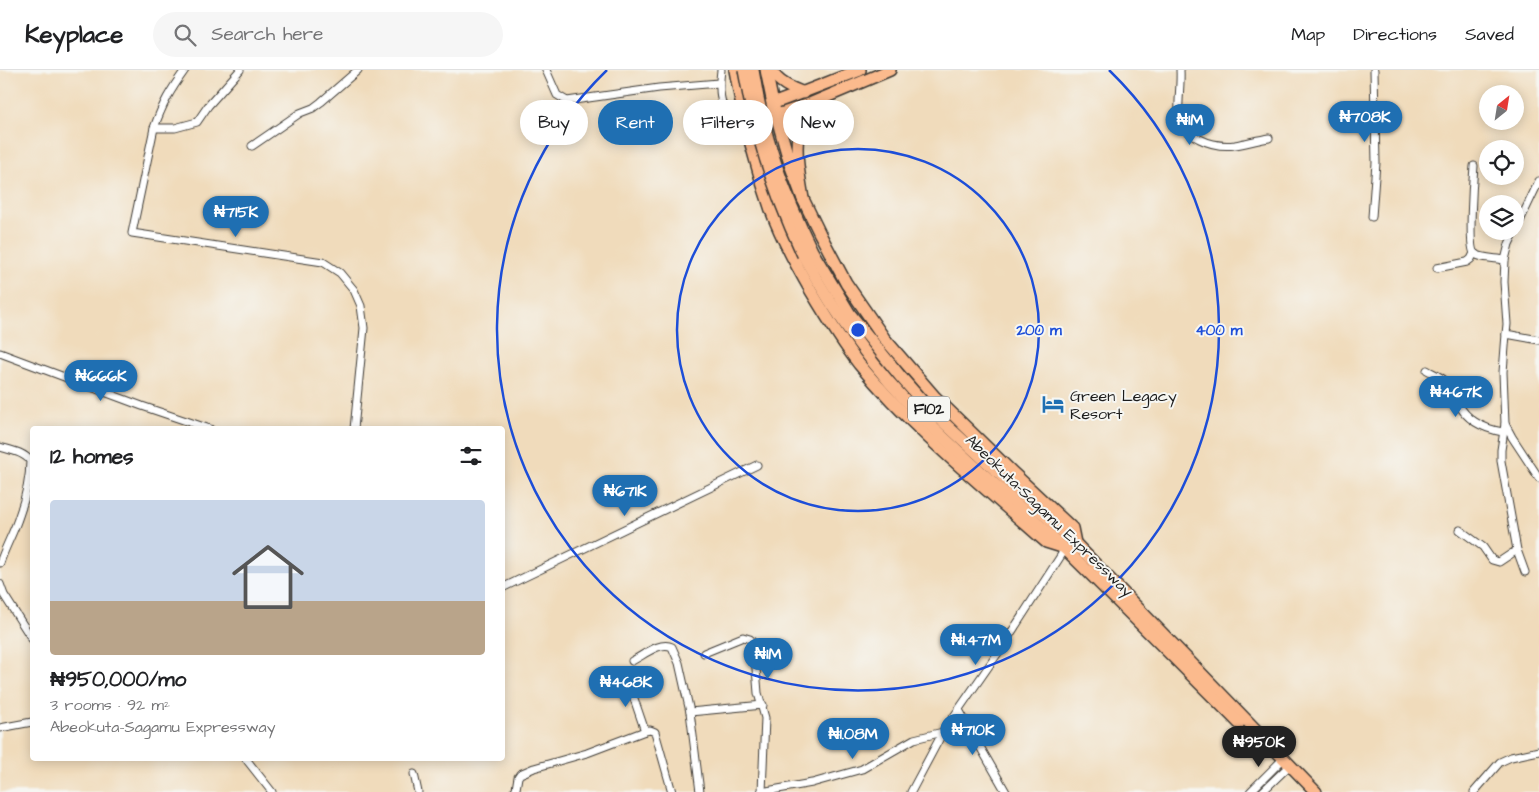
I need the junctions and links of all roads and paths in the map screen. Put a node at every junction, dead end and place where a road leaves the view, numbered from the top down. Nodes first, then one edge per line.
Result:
1 (185, 70) edge
2 (240, 70) edge
3 (358, 70) edge
4 (546, 70) edge
5 (721, 70) edge
6 (735, 70) edge
7 (744, 70) edge
8 (753, 70) edge
9 (766, 70) edge
10 (771, 70) edge
11 (860, 70) edge
12 (890, 70) edge
13 (1180, 70) edge
14 (1374, 70) edge
15 (719, 83) junction
16 (804, 93) junction
17 (722, 100) edge
18 (741, 100) edge
19 (819, 100) edge
20 (783, 109) edge
21 (774, 110) junction
22 (154, 128) junction
23 (1269, 138) dead end
24 (752, 145) edge
25 (797, 145) edge
26 (252, 146) dead end
27 (1474, 166) dead end
28 (1539, 181) edge
29 (803, 199) junction
30 (1372, 217) dead end
31 (808, 253) junction
32 (1474, 253) junction
33 (1505, 260) junction
34 (1437, 268) dead end
35 (1506, 334) junction
36 (1539, 340) edge
37 (0, 353) edge
38 (1427, 370) dead end
39 (1505, 424) junction
40 (201, 426) edge
41 (354, 426) edge
42 (1504, 432) junction
43 (0, 447) edge
44 (758, 465) dead end
45 (1539, 478) edge
46 (1460, 530) dead end
47 (1075, 543) junction
48 (1062, 547) junction
49 (1517, 550) junction
50 (0, 564) edge
51 (1525, 572) dead end
52 (0, 584) edge
53 (505, 587) edge
54 (30, 636) edge
55 (704, 653) dead end
56 (632, 661) dead end
57 (628, 678) dead end
58 (763, 705) junction
59 (959, 710) junction
60 (690, 712) junction
61 (30, 722) edge
62 (0, 728) edge
63 (645, 731) junction
64 (943, 732) junction
65 (1539, 751) edge
66 (248, 761) edge
67 (1285, 765) junction
68 (414, 774) dead end
69 (272, 792) edge
70 (418, 792) edge
71 (513, 792) edge
72 (672, 792) edge
73 (700, 792) edge
74 (762, 792) edge
75 (911, 792) edge
76 (1006, 792) edge
77 (1250, 792) edge
78 (1262, 792) edge
79 (1307, 792) edge
80 (1316, 792) edge
81 (1474, 792) edge

1 - 22 street
2 - 22 street
3 - 26 street
4 - 15 street
5 - 15 street
6 - 18 main road
7 - 31 main road, Abeokuta-Sagamu Expressway / F102, bridge
8 - 31 main road, Abeokuta-Sagamu Expressway / F102, bridge
9 - 21 main road
10 - 16 main road
11 - 16 main road
12 - 19 main road
13 - 23 street
14 - 30 street
15 - 17 street
16 - 21 main road
20 - 21 main road
21 - 29 main road
22 - 41 street
24 - 48 main road
25 - 29 main road
27 - 32 street
28 - 33 street
29 - 47 main road
31 - 47 main road, Abeokuta-Sagamu Expressway / F102
31 - 48 main road, Abeokuta-Sagamu Expressway / F102
32 - 33 street
32 - 34 street
33 - 35 street
35 - 36 street
35 - 39 street
37 - 40 street
38 - 42 street
39 - 42 street
39 - 45 street
42 - 49 street
43 - 50 street
44 - 53 street
46 - 49 street
47 - 67 main road, Abeokuta-Sagamu Expressway / F102
48 - 59 street
48 - 67 main road, Abeokuta-Sagamu Expressway / F102
49 - 51 street
52 - 54 street
55 - 58 street
56 - 60 street
57 - 63 street
58 - 60 street
58 - 74 street
59 - 64 street
59 - 76 street
60 - 73 street
61 - 62 street
63 - 71 street
63 - 72 street
64 - 74 street
64 - 75 street
65 - 81 street
66 - 69 street
67 - 77 street
67 - 78 street
67 - 79 main road, Abeokuta-Sagamu Expressway / F102
67 - 80 main road, Abeokuta-Sagamu Expressway / F102
68 - 70 street

